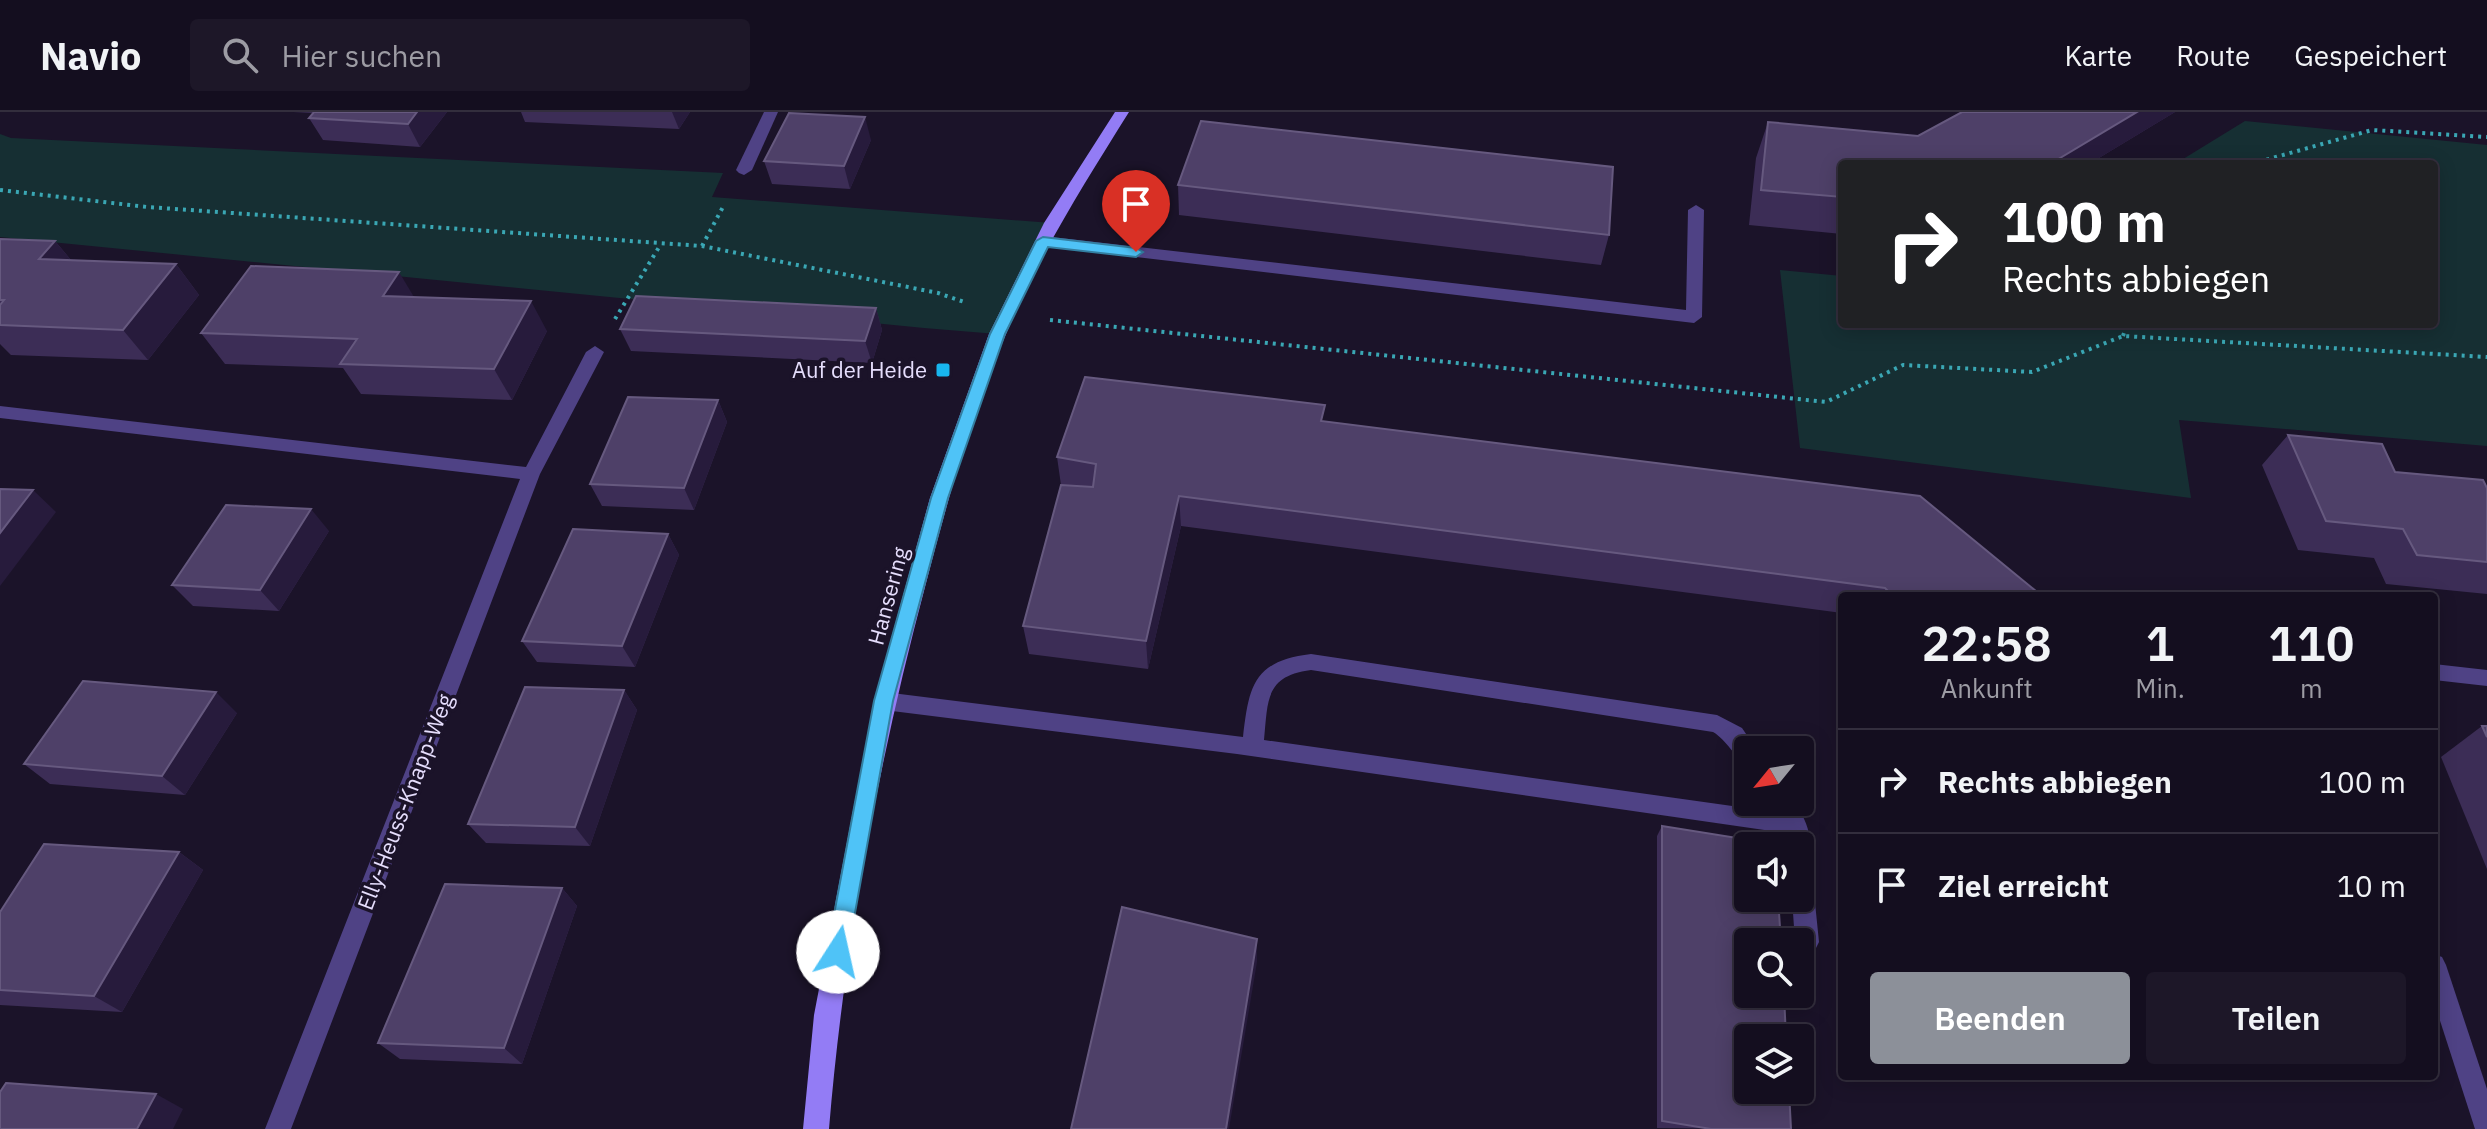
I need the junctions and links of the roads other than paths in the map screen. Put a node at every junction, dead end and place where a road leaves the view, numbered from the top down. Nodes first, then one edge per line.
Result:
1 (771, 112) edge
2 (1122, 112) edge
3 (744, 170) dead end
4 (1696, 210) dead end
5 (1043, 241) junction
6 (595, 352) road end
7 (0, 412) edge
8 (531, 474) junction
9 (2438, 672) edge
10 (2487, 678) edge
11 (884, 701) junction
12 (1735, 736) edge
13 (1253, 747) junction
14 (1779, 832) edge
15 (2438, 977) edge
16 (2487, 1128) edge
17 (278, 1129) edge
18 (816, 1129) edge

1 - 3 street
2 - 5 street, Hansering
4 - 5 street
5 - 11 street, Hansering
6 - 8 street, Elly-Heuss-Knapp-Weg
7 - 8 street
8 - 17 street, Elly-Heuss-Knapp-Weg
9 - 10 street
11 - 13 street
11 - 18 street, Hansering
12 - 13 street
13 - 14 street
15 - 16 street

